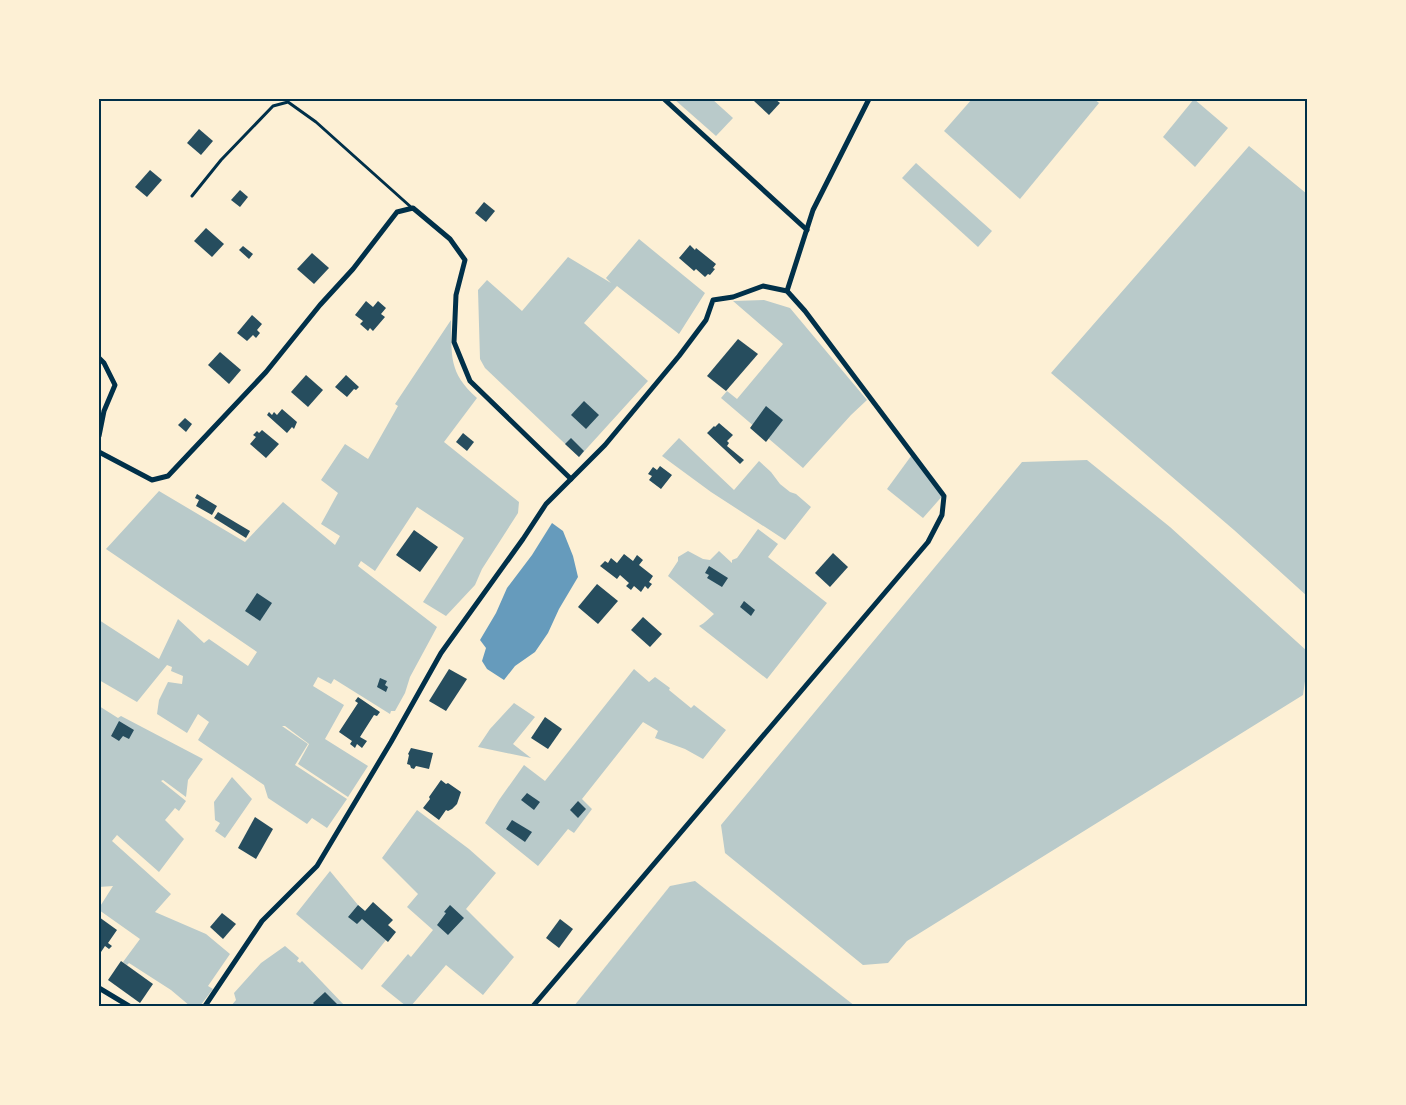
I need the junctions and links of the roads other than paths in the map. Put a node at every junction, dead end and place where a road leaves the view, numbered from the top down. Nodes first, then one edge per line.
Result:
1 (664, 99) edge
2 (869, 99) edge
3 (192, 196) dead end
4 (412, 208) junction
5 (807, 230) junction
6 (787, 292) junction
7 (99, 358) edge
8 (99, 436) edge
9 (99, 452) edge
10 (571, 479) junction
11 (99, 988) edge
12 (129, 1006) edge
13 (205, 1006) edge
14 (533, 1006) edge

1 - 5 street
2 - 5 street
3 - 4 lane
4 - 9 street
4 - 10 street
5 - 6 street
6 - 10 street
6 - 14 street
7 - 8 street
10 - 13 street
11 - 12 street

